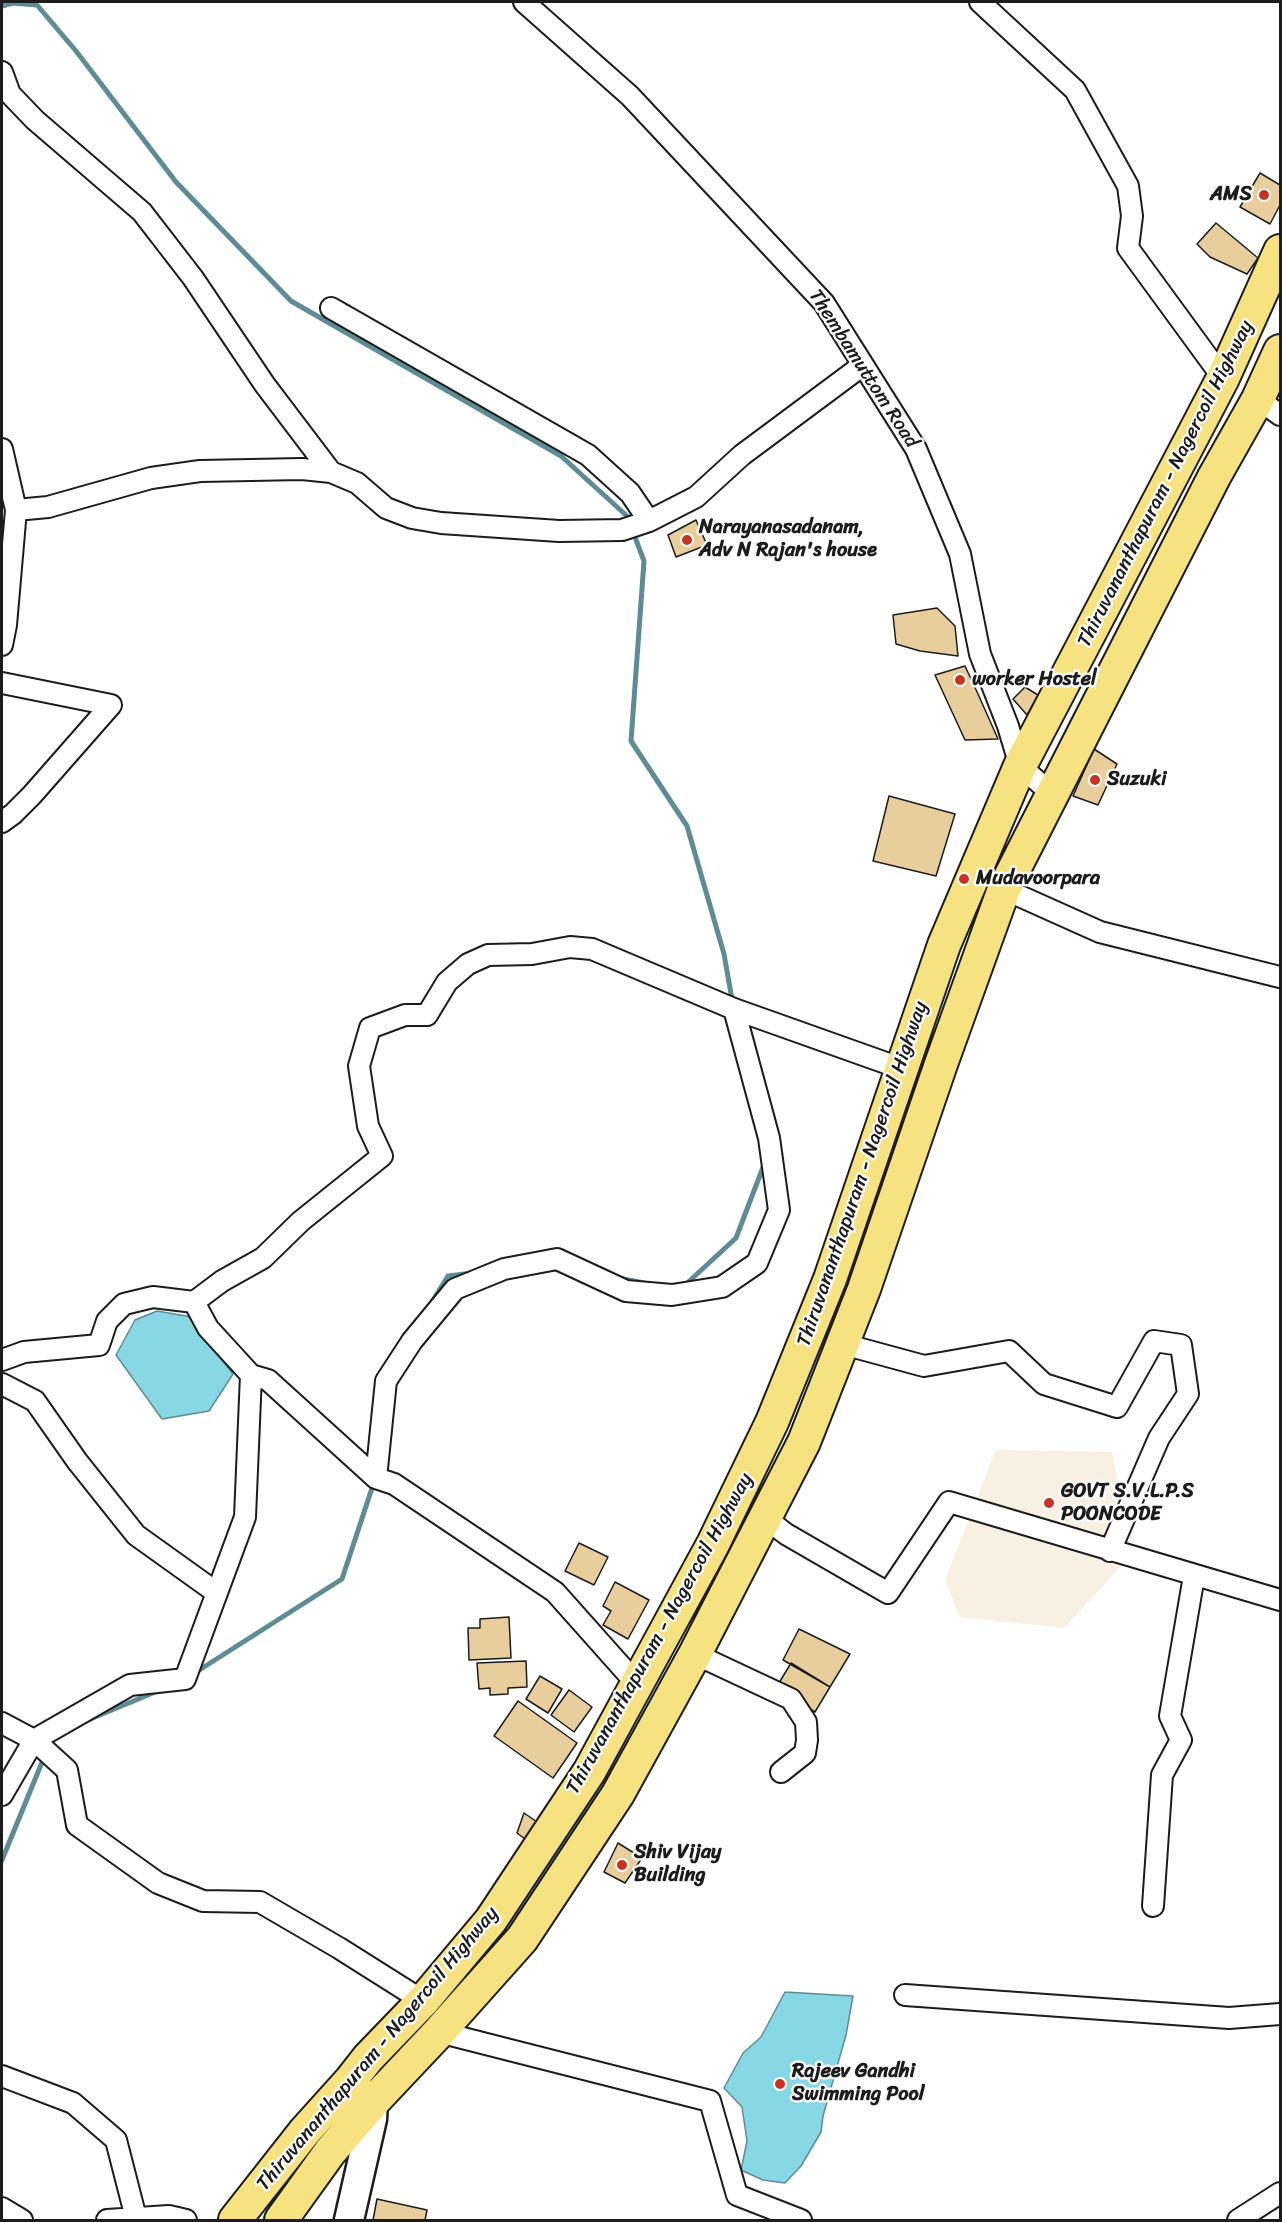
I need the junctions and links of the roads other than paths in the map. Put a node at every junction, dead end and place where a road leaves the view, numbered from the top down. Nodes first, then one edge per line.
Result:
1 (524, 2) edge
2 (980, 2) edge
3 (2, 72) edge
4 (1281, 251) edge
5 (331, 308) dead end
6 (1281, 351) edge
7 (863, 365) junction
8 (1223, 378) junction
9 (1269, 407) edge
10 (2, 449) edge
11 (331, 472) junction
12 (16, 510) junction
13 (649, 521) junction
14 (2, 645) edge
15 (2, 683) edge
16 (1020, 766) junction
17 (1051, 794) junction
18 (2, 822) edge
19 (1004, 889) junction
20 (1281, 977) edge
21 (734, 1009) junction
22 (900, 1068) junction
23 (194, 1302) junction
24 (843, 1344) junction
25 (2, 1360) edge
26 (251, 1375) junction
27 (2, 1384) edge
28 (376, 1478) junction
29 (764, 1517) junction
30 (1110, 1551) junction
31 (1194, 1576) junction
32 (217, 1593) junction
33 (1281, 1600) edge
34 (695, 1654) junction
35 (636, 1683) junction
36 (2, 1723) edge
37 (36, 1742) junction
38 (780, 1772) dead end
39 (2, 1795) edge
40 (1153, 1906) dead end
41 (905, 1995) dead end
42 (423, 2001) junction
43 (1281, 2014) edge
44 (439, 2032) junction
45 (2, 2076) edge
46 (350, 2081) junction
47 (373, 2102) junction
48 (1280, 2198) edge
49 (2, 2208) edge
50 (136, 2218) junction
51 (22, 2220) edge
52 (107, 2220) edge
53 (186, 2220) edge
54 (235, 2220) edge
55 (281, 2220) edge
56 (349, 2220) edge
57 (797, 2220) edge
58 (1238, 2220) edge

1 - 7 street, Thembamuttom Road
2 - 8 street
3 - 11 street
4 - 8 main road, Thiruvananthapuram - Nagercoil Highway
5 - 13 street
6 - 9 main road, Thiruvananthapuram - Nagercoil Highway
7 - 13 street
7 - 16 street, Thembamuttom Road
8 - 16 main road, Thiruvananthapuram - Nagercoil Highway
9 - 17 main road, Thiruvananthapuram - Nagercoil Highway
10 - 12 street
11 - 12 street
11 - 13 street
12 - 14 street
15 - 18 street
16 - 17 street
16 - 22 main road, Thiruvananthapuram - Nagercoil Highway
17 - 19 main road, Thiruvananthapuram - Nagercoil Highway
19 - 20 street
19 - 24 main road, Thiruvananthapuram - Nagercoil Highway
21 - 22 street
21 - 23 street
21 - 28 street
22 - 35 main road, Thiruvananthapuram - Nagercoil Highway
23 - 25 street
23 - 26 street
24 - 29 main road, Thiruvananthapuram - Nagercoil Highway
24 - 30 street
26 - 28 street
26 - 32 street
27 - 32 street
28 - 35 street
29 - 30 street
29 - 34 main road, Thiruvananthapuram - Nagercoil Highway
30 - 31 street
31 - 33 street
31 - 40 street
32 - 37 street
34 - 38 street
34 - 44 main road, Thiruvananthapuram - Nagercoil Highway
35 - 42 main road, Thiruvananthapuram - Nagercoil Highway
36 - 37 street
37 - 39 street
37 - 42 street
41 - 43 street
42 - 46 main road, Thiruvananthapuram - Nagercoil Highway
44 - 47 main road, Thiruvananthapuram - Nagercoil Highway
44 - 57 street
45 - 50 street
46 - 47 main road
46 - 54 main road, Thiruvananthapuram - Nagercoil Highway
47 - 55 main road, Thiruvananthapuram - Nagercoil Highway
47 - 56 main road
48 - 58 street
49 - 51 street
50 - 52 street
50 - 53 street

